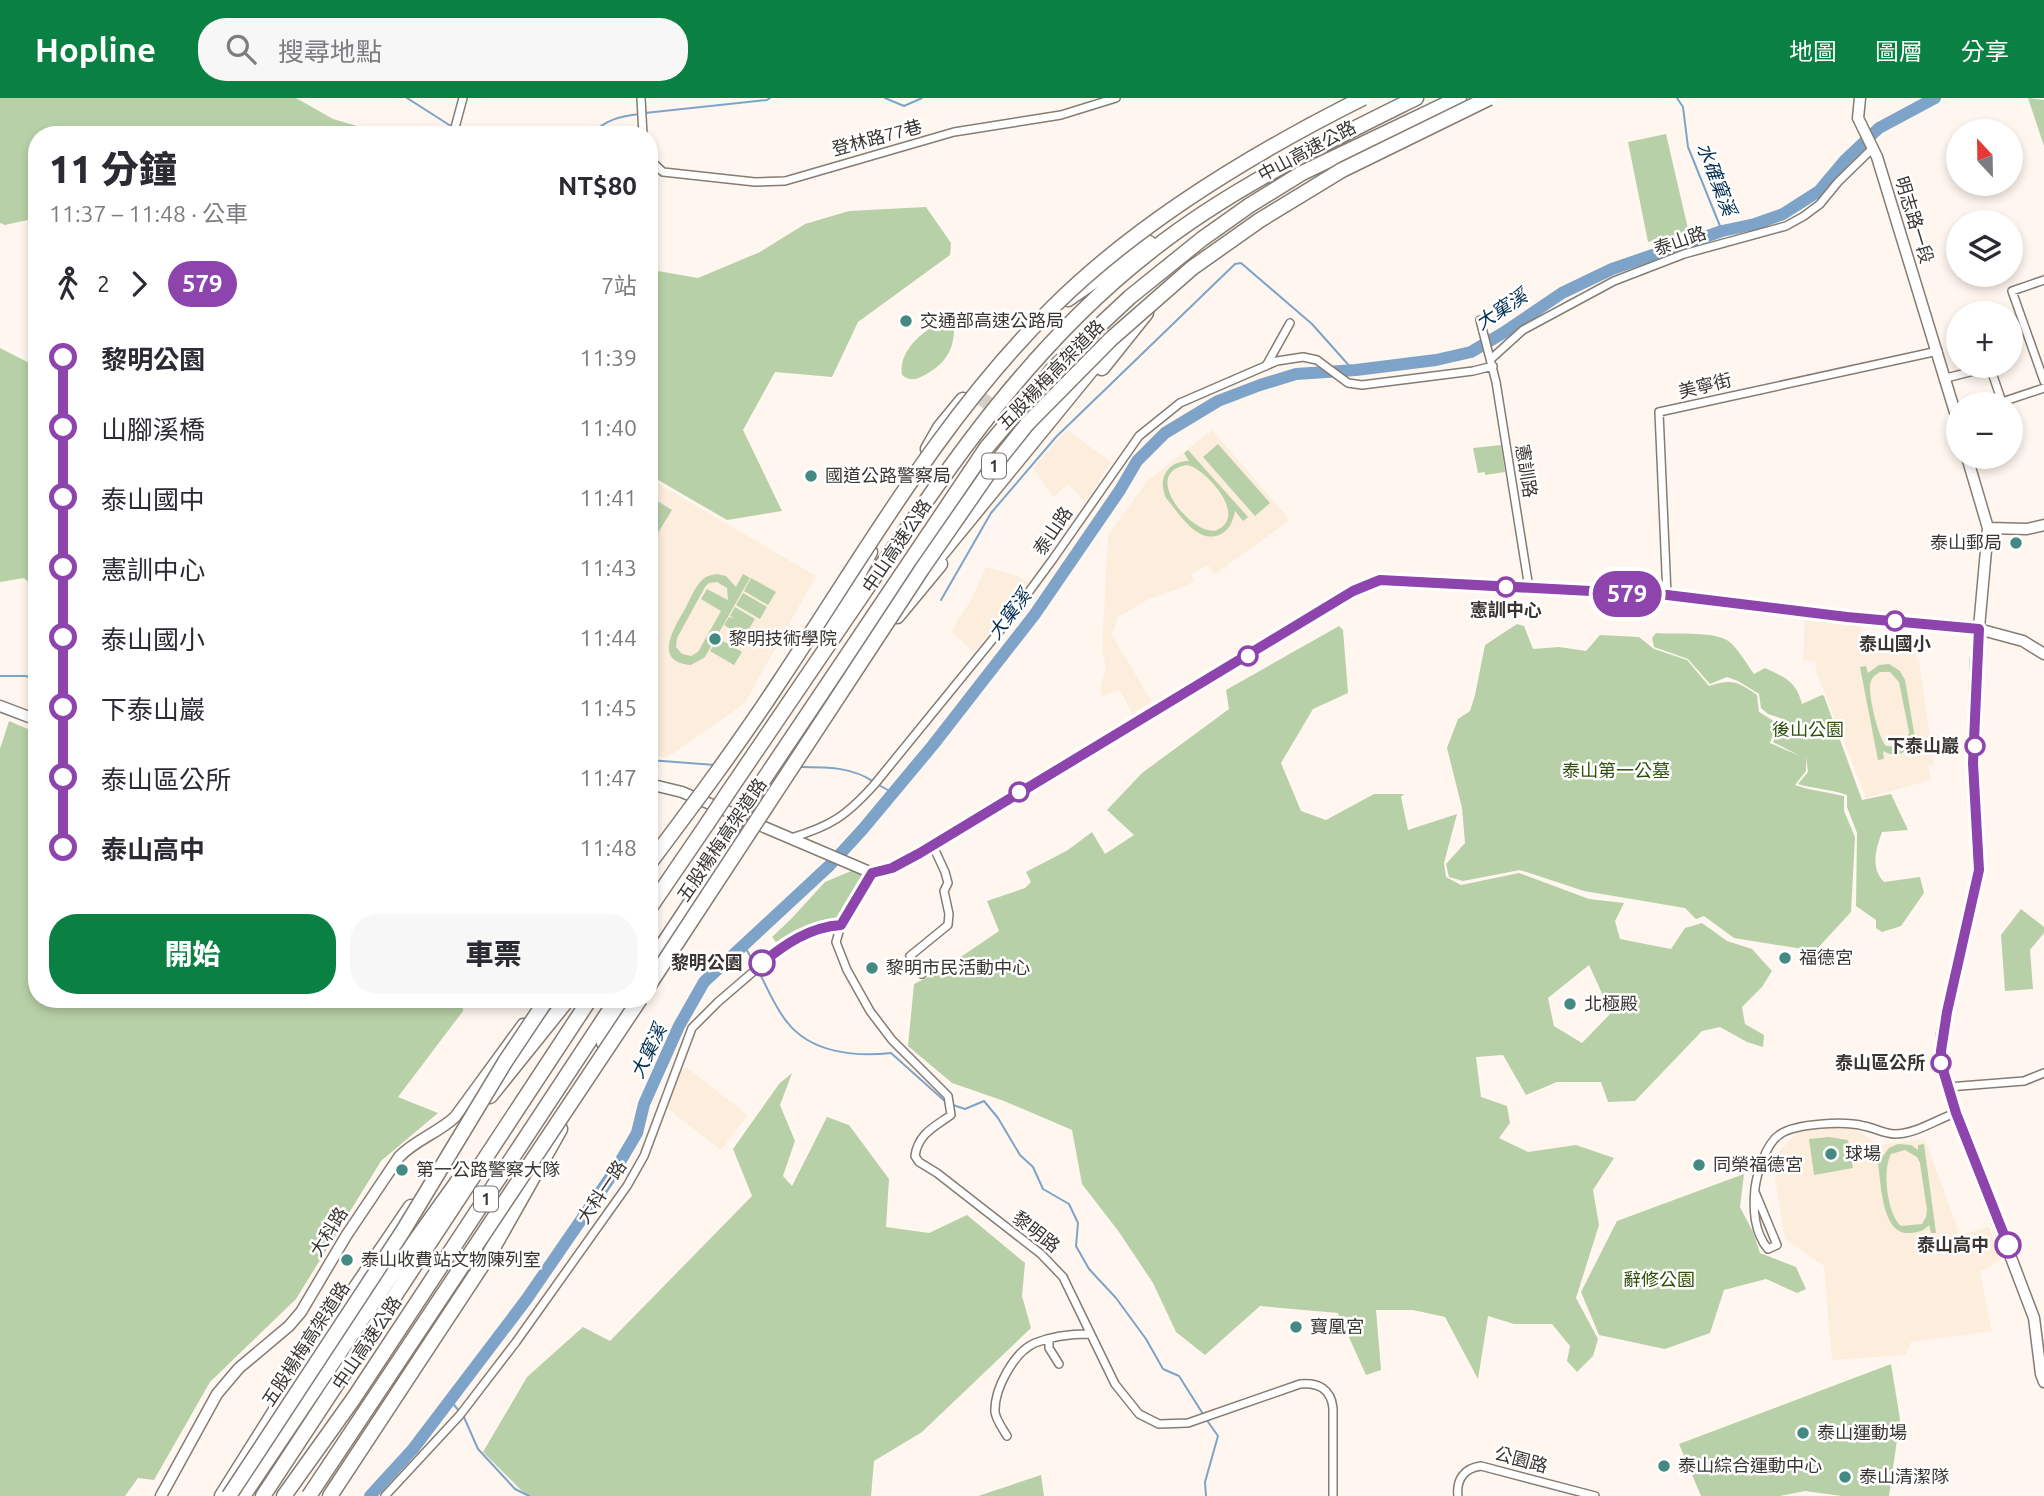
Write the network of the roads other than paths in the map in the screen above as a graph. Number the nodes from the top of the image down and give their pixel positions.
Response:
1 (463, 98) edge
2 (642, 98) edge
3 (1115, 98) edge
4 (1363, 98) edge
5 (1416, 98) edge
6 (1459, 98) edge
7 (1474, 98) edge
8 (1489, 98) edge
9 (1860, 98) edge
10 (455, 126) edge
11 (643, 126) edge
12 (1873, 148) junction
13 (658, 167) edge
14 (1302, 173) junction
15 (1235, 193) junction
16 (1244, 215) junction
17 (1179, 272) junction
18 (2044, 280) edge
19 (1480, 320) dead end
20 (1290, 323) dead end
21 (1938, 351) junction
22 (1492, 363) junction
23 (1265, 366) junction
24 (1946, 378) joint
25 (1993, 378) edge
26 (2044, 381) edge
27 (2044, 388) edge
28 (1950, 392) edge
29 (1020, 428) tunnel mouth
30 (1035, 439) junction
31 (1971, 469) edge
32 (2044, 525) edge
33 (1988, 528) junction
34 (1529, 588) junction
35 (1667, 595) junction
36 (1979, 629) junction
37 (2044, 654) edge
38 (797, 691) junction
39 (0, 706) edge
40 (28, 717) edge
41 (795, 747) junction
42 (658, 786) edge
43 (696, 798) junction
44 (755, 799) junction
45 (734, 831) junction
46 (791, 838) junction
47 (933, 846) junction
48 (658, 850) edge
49 (658, 850) edge
50 (684, 856) junction
51 (872, 873) junction
52 (658, 888) edge
53 (658, 895) edge
54 (841, 925) junction
55 (658, 938) edge
56 (658, 952) edge
57 (658, 971) edge
58 (922, 974) dead end
59 (537, 1008) edge
60 (538, 1008) edge
61 (561, 1008) edge
62 (584, 1008) edge
63 (611, 1008) edge
64 (622, 1008) edge
65 (623, 1008) edge
66 (634, 1008) edge
67 (2044, 1073) edge
68 (1948, 1087) junction
69 (523, 1101) junction
70 (1956, 1113) junction
71 (1755, 1192) junction
72 (1089, 1334) junction
73 (1049, 1341) junction
74 (1059, 1364) dead end
75 (2044, 1382) edge
76 (354, 1398) junction
77 (1007, 1436) dead end
78 (306, 1478) junction
79 (1332, 1495) edge
80 (161, 1496) edge
81 (222, 1496) edge
82 (229, 1496) edge
83 (243, 1496) edge
84 (262, 1496) edge
85 (284, 1496) edge
86 (294, 1496) edge
87 (309, 1496) edge
88 (330, 1496) edge
89 (386, 1496) edge
90 (1458, 1496) edge
91 (1595, 1496) edge

1 - 10 street
2 - 11 street
3 - 13 street, 登林路77巷
4 - 48 highway, bridge
5 - 15 highway, 中山高速公路 / 1
6 - 14 highway, 中山高速公路 / 1
7 - 16 highway
8 - 57 highway, 五股楊梅高架道路 / 1, bridge
9 - 12 main road, 明志路一段
12 - 21 main road, 明志路一段
12 - 22 street, 泰山路
14 - 16 highway
14 - 44 highway, 中山高速公路 / 1
15 - 38 highway, 中山高速公路 / 1
15 - 38 highway
16 - 17 highway
17 - 30 highway
17 - 41 highway
18 - 26 street
19 - 22 street, 憲訓路
20 - 23 street
21 - 24 main road, 明志路一段
21 - 35 street, 美寧街
22 - 23 street, 泰山路
22 - 34 street, 憲訓路
23 - 46 street, 泰山路
24 - 28 main road, 明志路一段
25 - 27 street
29 - 30 highway
30 - 41 highway
31 - 33 main road
32 - 33 main road
33 - 36 main road
34 - 35 main road
34 - 47 main road
35 - 36 main road
36 - 37 main road
36 - 68 main road
38 - 50 highway, 中山高速公路 / 1, bridge
39 - 40 main road
41 - 44 highway
42 - 43 main road
43 - 46 main road
43 - 49 main road
44 - 45 highway, 中山高速公路 / 1, bridge
45 - 55 highway, 中山高速公路 / 1
45 - 56 highway
46 - 51 main road
47 - 51 main road
47 - 58 street
50 - 52 highway
50 - 53 highway, 中山高速公路 / 1
51 - 54 street
54 - 72 street, 黎明路
54 - 89 street, 大科一路
59 - 80 main road, 大科路
60 - 82 highway, 五股楊梅高架道路, bridge
61 - 81 highway
62 - 69 highway, 中山高速公路 / 1
63 - 76 highway, 中山高速公路 / 1
64 - 78 highway
65 - 88 highway
66 - 87 highway, 1, bridge
67 - 68 street
68 - 70 main road
69 - 83 highway
69 - 84 highway, 中山高速公路 / 1
70 - 71 street
70 - 75 main road
71 - 71 street
72 - 73 street
72 - 79 street, 黎明路
73 - 74 street
73 - 77 street
76 - 78 highway
76 - 85 highway, 中山高速公路 / 1
78 - 86 highway
90 - 91 street, 公園路

